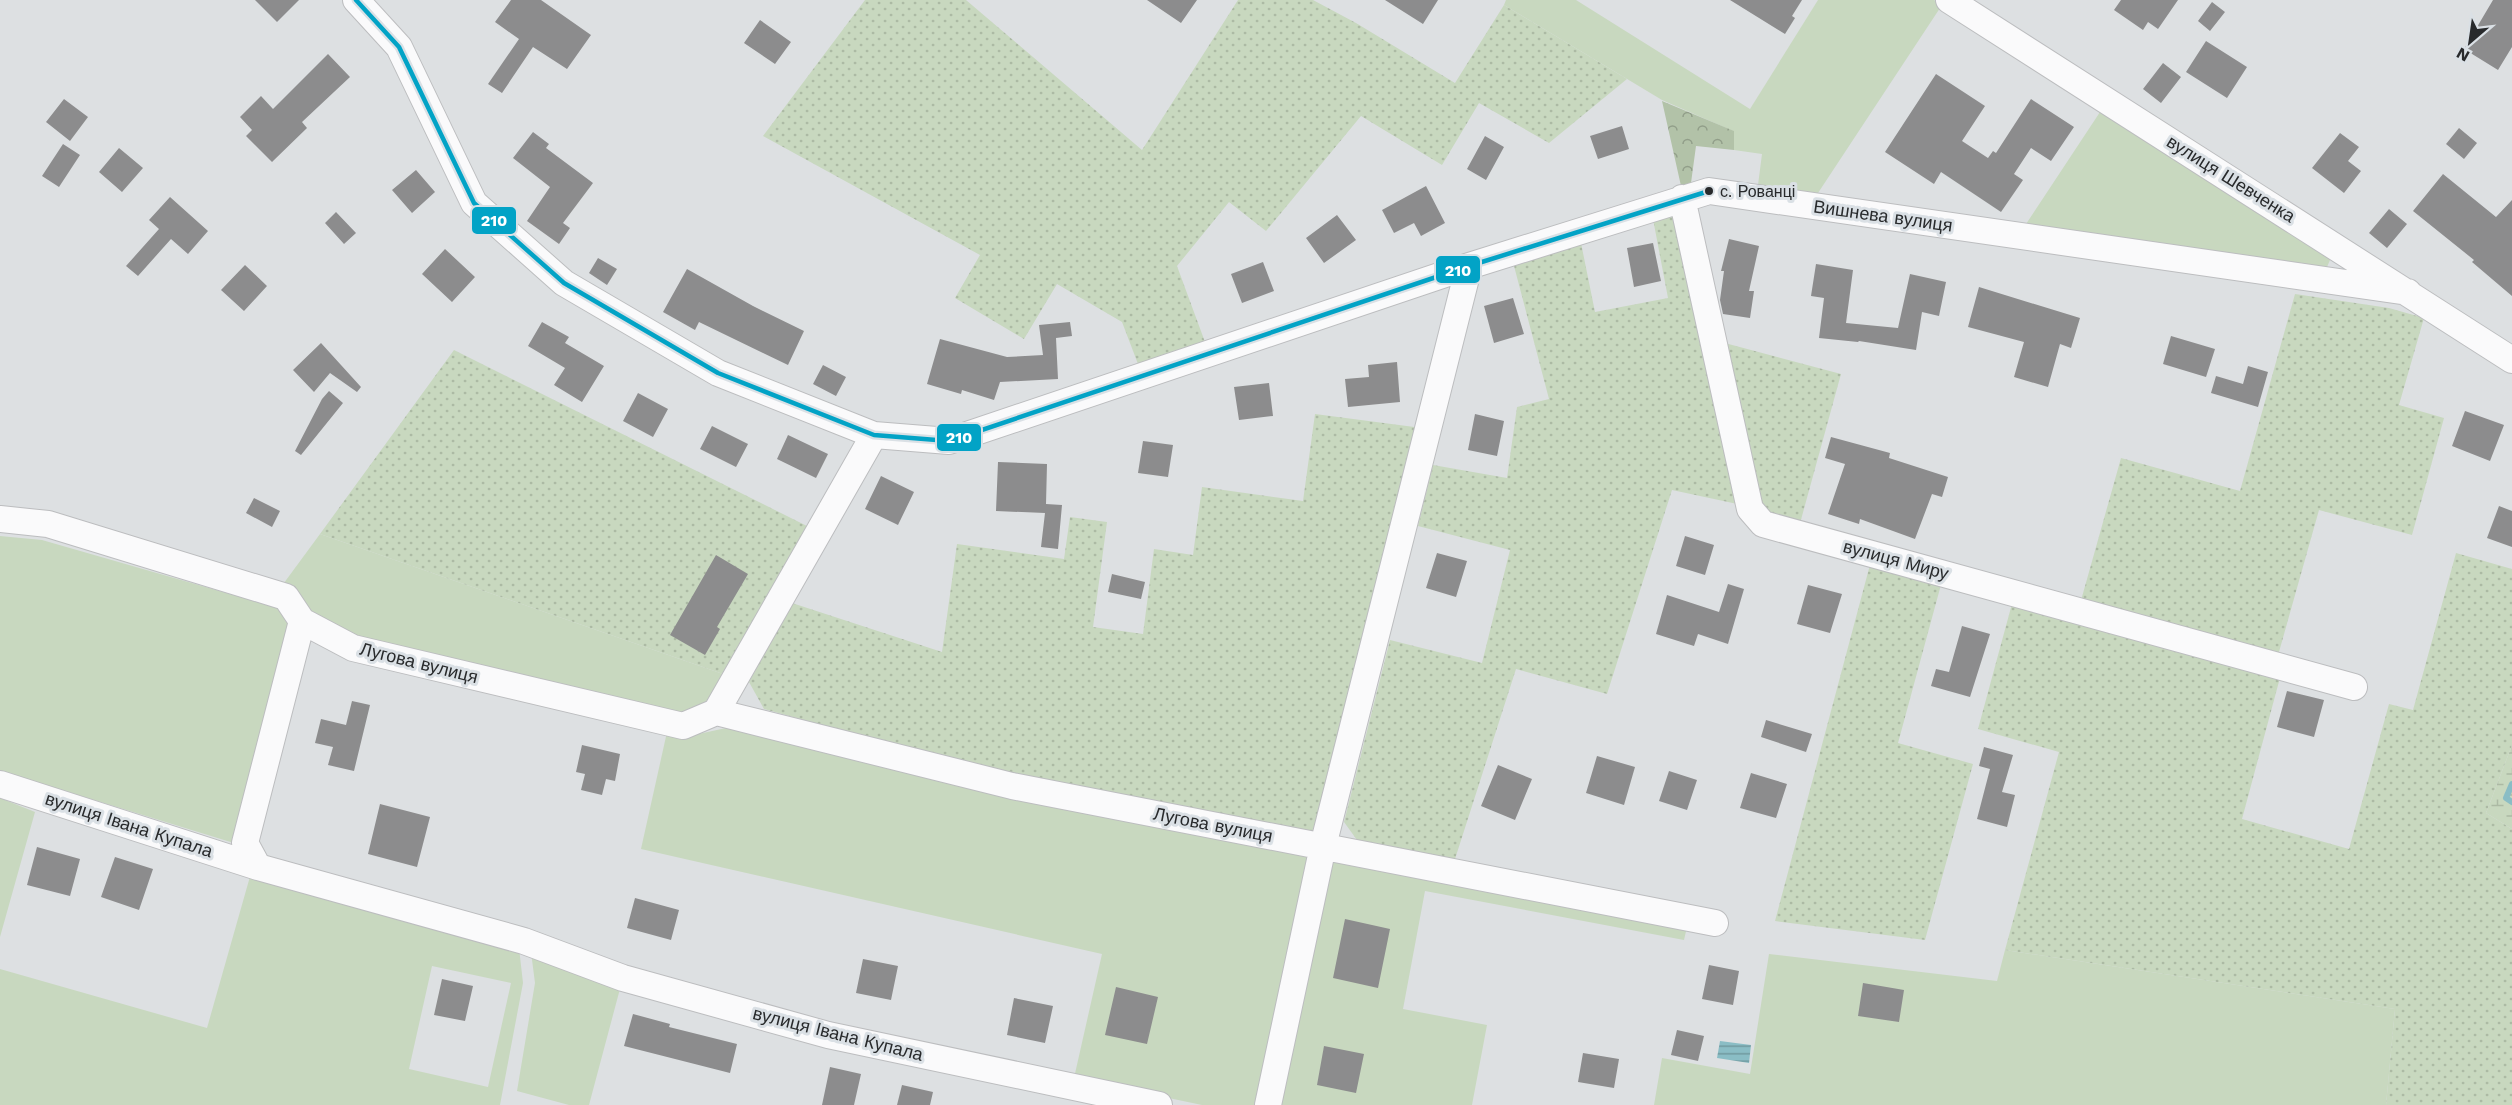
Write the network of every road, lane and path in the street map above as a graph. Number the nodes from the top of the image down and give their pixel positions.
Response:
1 (356, 0) edge
2 (1949, 0) edge
3 (1683, 198) junction
4 (1469, 266) junction
5 (2408, 292) junction
6 (2512, 360) edge
7 (874, 435) junction
8 (0, 519) edge
9 (302, 621) junction
10 (2354, 687) dead end
11 (716, 712) junction
12 (0, 784) edge
13 (1323, 846) junction
14 (258, 867) junction
15 (1715, 923) dead end
16 (1159, 1105) edge
17 (1269, 1105) edge

1 - 7 street, Вишнева вулиця
2 - 5 street, вулиця Шевченка
3 - 4 street, Вишнева вулиця
3 - 5 street, Вишнева вулиця
3 - 10 street, вулиця Миру
4 - 7 street, Вишнева вулиця
4 - 13 street
5 - 6 street, вулиця Шевченка
7 - 11 street
8 - 9 street, Лугова вулиця
9 - 11 street, Лугова вулиця
9 - 14 street
11 - 13 street, Лугова вулиця
12 - 14 street, вулиця Івана Купала
13 - 15 street, Лугова вулиця
13 - 17 street
14 - 16 street, вулиця Івана Купала

